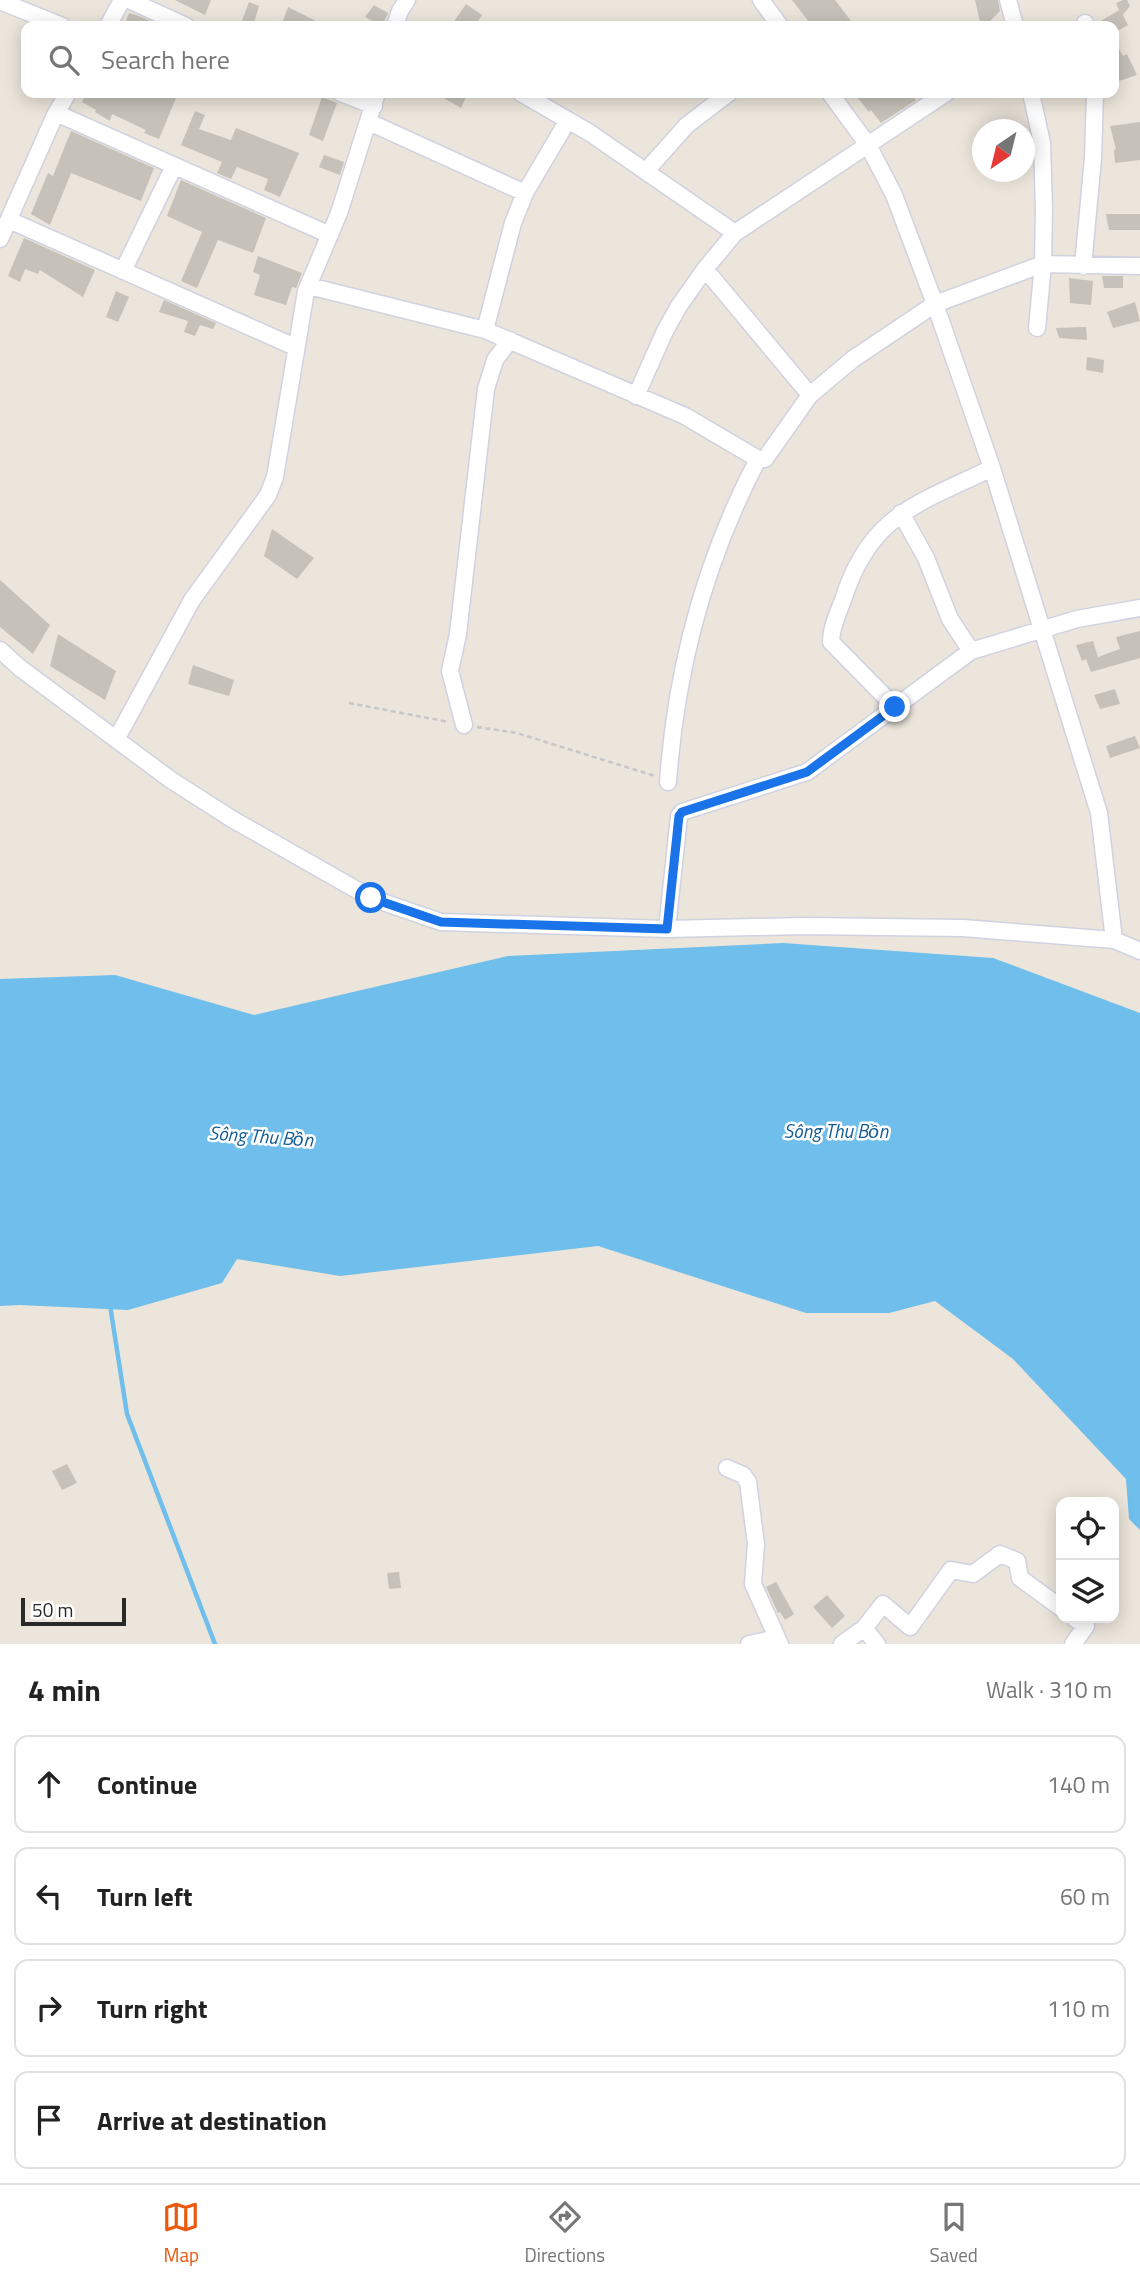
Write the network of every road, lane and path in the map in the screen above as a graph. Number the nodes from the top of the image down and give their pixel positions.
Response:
1 (122, 0) edge
2 (129, 0) edge
3 (405, 0) edge
4 (761, 0) edge
5 (1008, 0) edge
6 (0, 1) edge
7 (50, 21) edge
8 (111, 21) edge
9 (175, 21) edge
10 (401, 21) edge
11 (776, 21) edge
12 (1014, 21) edge
13 (65, 98) edge
14 (530, 98) edge
15 (722, 98) edge
16 (834, 98) edge
17 (938, 98) edge
18 (1032, 98) edge
19 (1095, 98) edge
20 (376, 99) edge
21 (56, 113) junction
22 (568, 120) junction
23 (369, 122) junction
24 (868, 145) junction
25 (174, 166) junction
26 (646, 171) junction
27 (525, 193) junction
28 (9, 220) junction
29 (735, 233) junction
30 (330, 235) junction
31 (0, 239) edge
32 (1043, 264) junction
33 (1083, 266) junction
34 (1140, 266) edge
35 (705, 269) junction
36 (123, 271) junction
37 (309, 286) junction
38 (935, 304) junction
39 (1037, 328) dead end
40 (485, 330) junction
41 (510, 340) junction
42 (295, 347) junction
43 (636, 396) junction
44 (810, 396) junction
45 (758, 459) junction
46 (992, 468) junction
47 (901, 513) junction
48 (1140, 608) edge
49 (1043, 631) junction
50 (0, 650) edge
51 (971, 651) junction
52 (349, 703) dead end
53 (895, 707) junction
54 (464, 725) junction
55 (117, 738) junction
56 (668, 782) joint
57 (667, 929) junction
58 (1114, 940) junction
59 (1140, 951) edge
60 (727, 1468) dead end
61 (1056, 1604) edge
62 (1082, 1623) edge
63 (862, 1631) junction
64 (779, 1643) edge
65 (749, 1644) edge
66 (842, 1644) edge
67 (877, 1644) edge
68 (1073, 1644) edge

1 - 8 street
2 - 9 street
3 - 10 street
4 - 11 street
5 - 12 street
6 - 7 street
13 - 21 street
14 - 22 street
15 - 26 street
16 - 24 street
17 - 24 street
18 - 32 street
19 - 33 street
20 - 23 street
21 - 25 street
21 - 28 street
22 - 26 street
22 - 27 street
23 - 27 street
23 - 30 street
24 - 29 street
24 - 38 street
25 - 30 street
25 - 36 street
26 - 29 street
27 - 40 street
28 - 31 street
28 - 36 street
29 - 35 street
30 - 37 street
32 - 33 street
32 - 38 street
32 - 39 street
33 - 34 street
35 - 43 street
35 - 44 street
36 - 42 street
37 - 40 street
37 - 42 street
38 - 44 street
38 - 46 street
40 - 41 street
41 - 43 street
41 - 54 street
42 - 55 street
43 - 45 street
44 - 45 street
45 - 56 street
46 - 47 street
46 - 49 street
47 - 51 street
47 - 53 street
48 - 49 street
49 - 51 street
49 - 58 street
50 - 55 street
51 - 53 street
52 - 54 path
53 - 57 street
54 - 56 path
55 - 57 street
57 - 58 street
58 - 59 street
60 - 64 street
61 - 63 street
62 - 68 street
63 - 66 street
63 - 67 street
64 - 65 street

